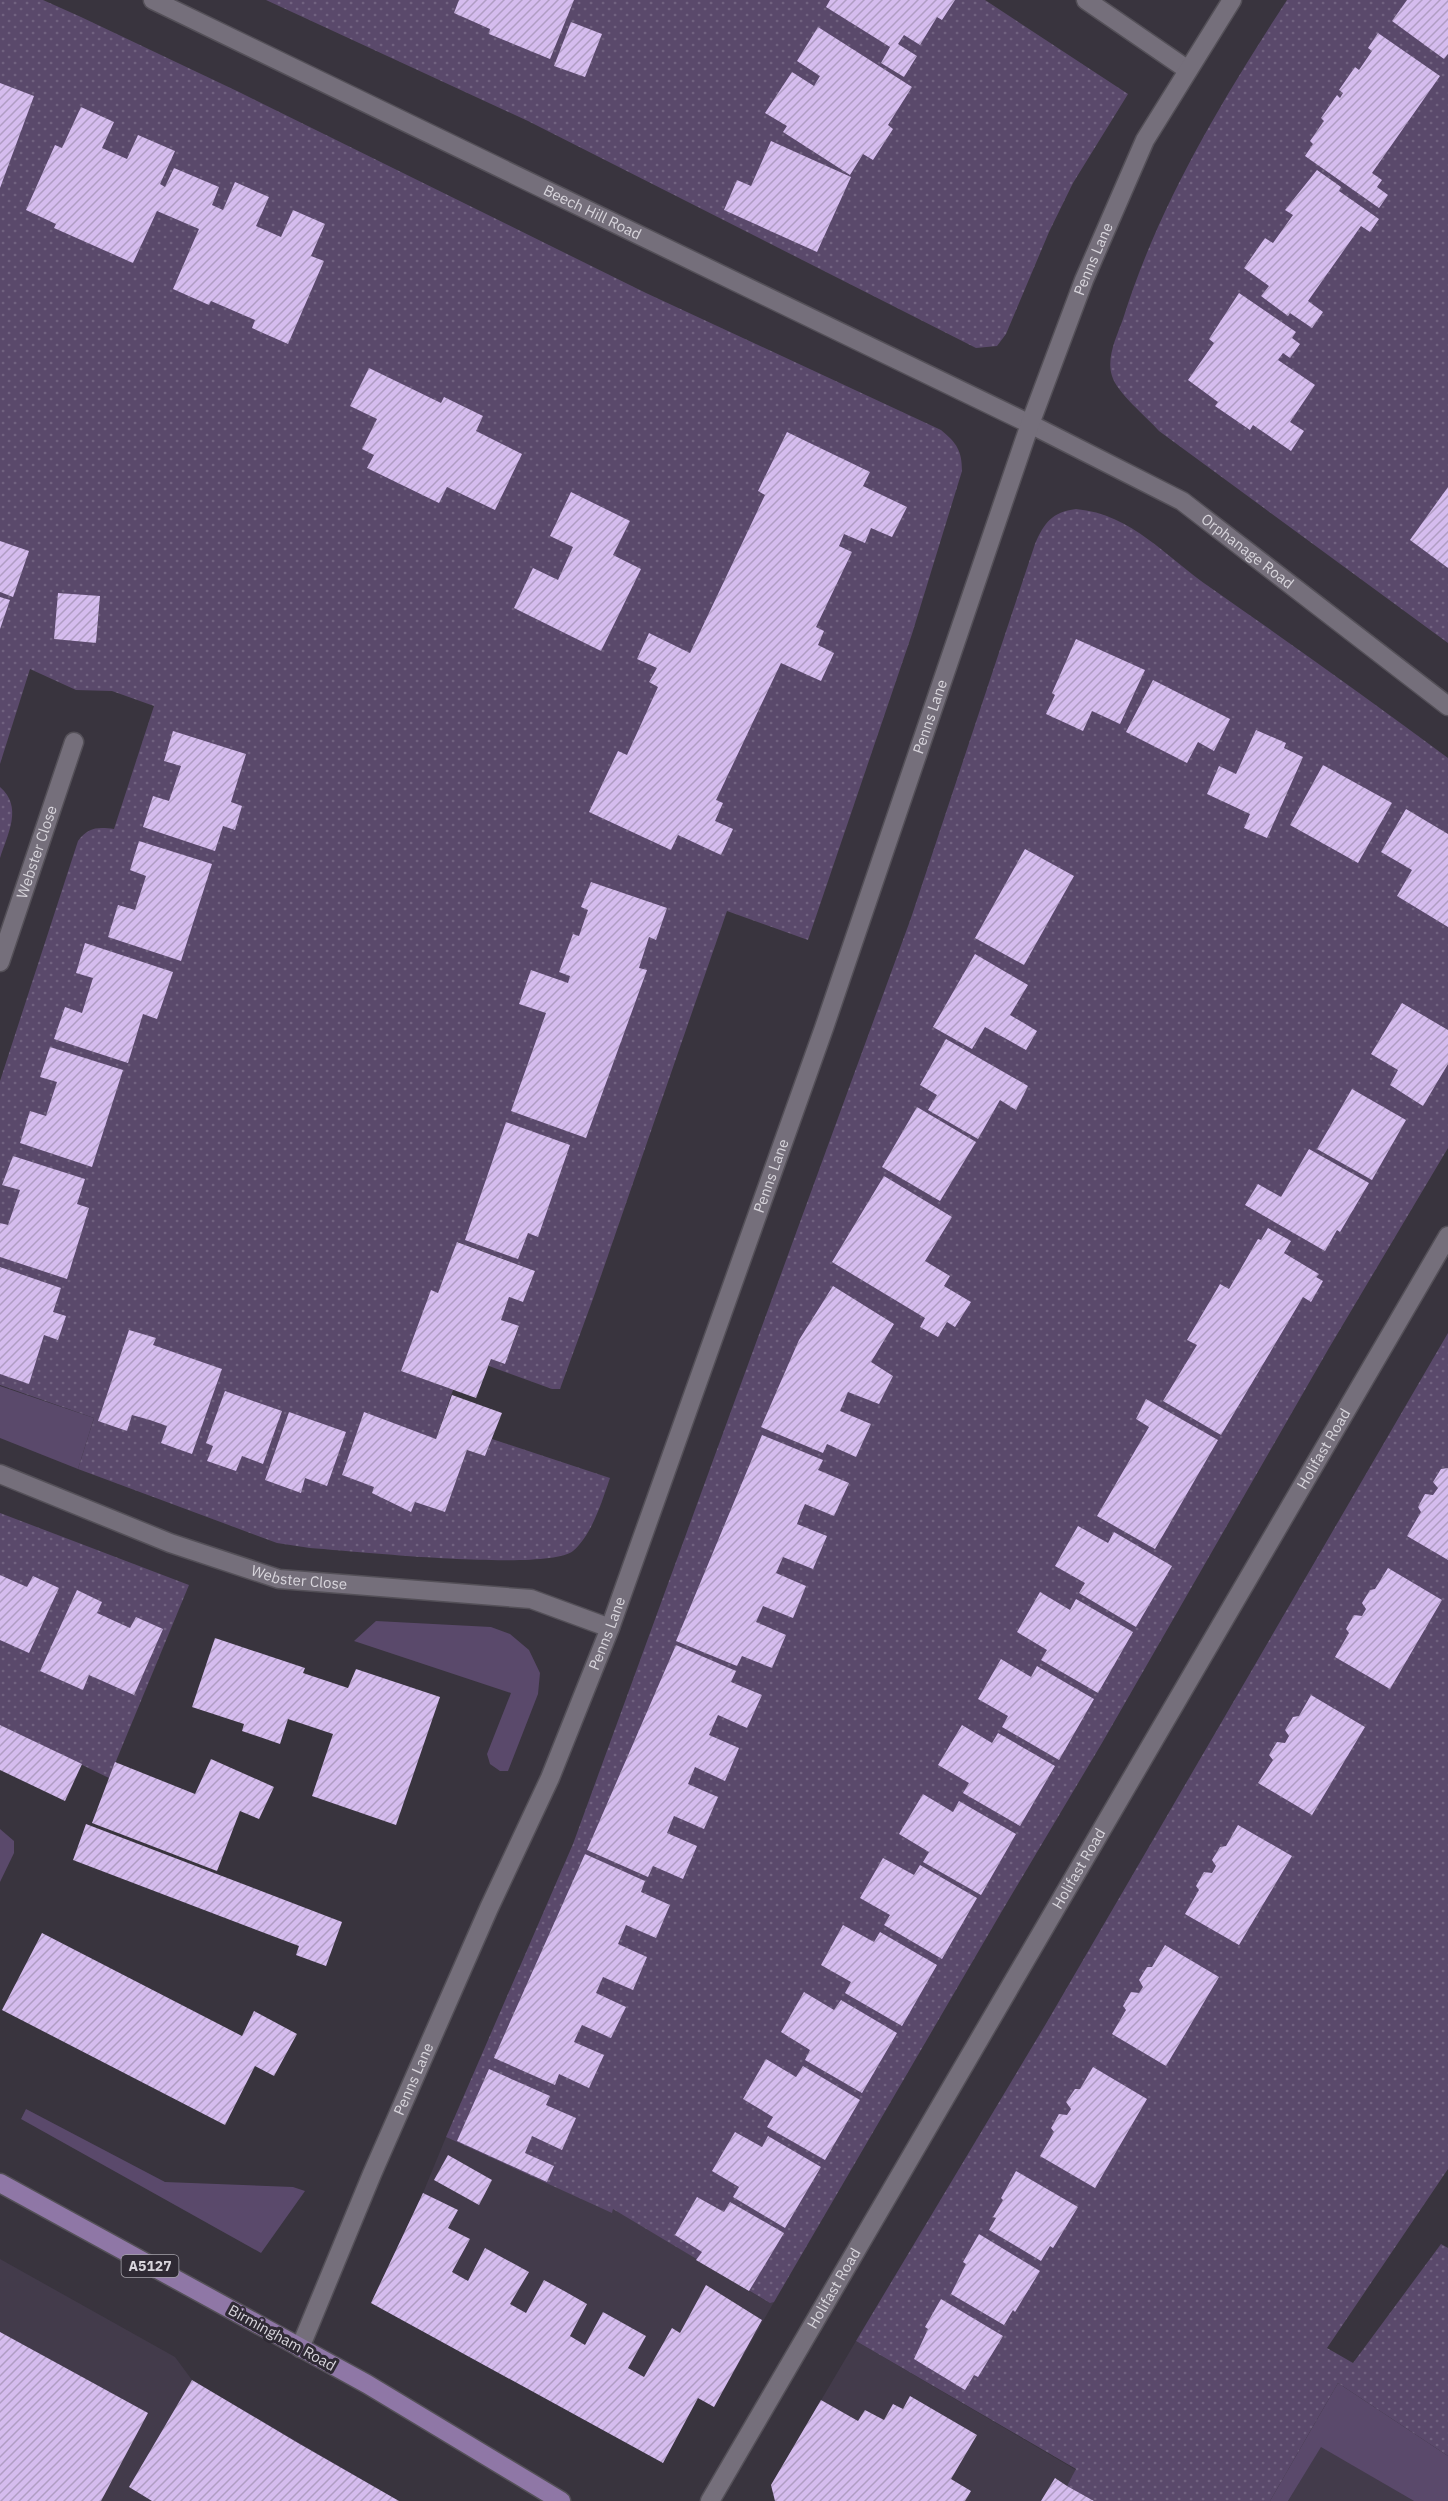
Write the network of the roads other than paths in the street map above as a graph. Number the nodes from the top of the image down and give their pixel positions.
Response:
1 (1086, 0) edge
2 (1232, 0) edge
3 (156, 1) edge
4 (1188, 70) junction
5 (1030, 424) junction
6 (1448, 706) edge
7 (74, 742) dead end
8 (0, 962) edge
9 (1448, 1236) edge
10 (0, 1474) edge
11 (610, 1628) junction
12 (0, 2183) edge
13 (300, 2348) junction
14 (561, 2501) edge
15 (710, 2501) edge

1 - 4 street
2 - 4 street, Penns Lane
3 - 5 street, Beech Hill Road
4 - 5 street, Penns Lane
5 - 6 street, Orphanage Road
5 - 11 street, Penns Lane
7 - 8 street, Webster Close
9 - 15 street, Holifast Road
10 - 11 street, Webster Close
11 - 13 street, Penns Lane
12 - 13 main road, Birmingham Road / A5127
13 - 14 main road, Birmingham Road / A5127

